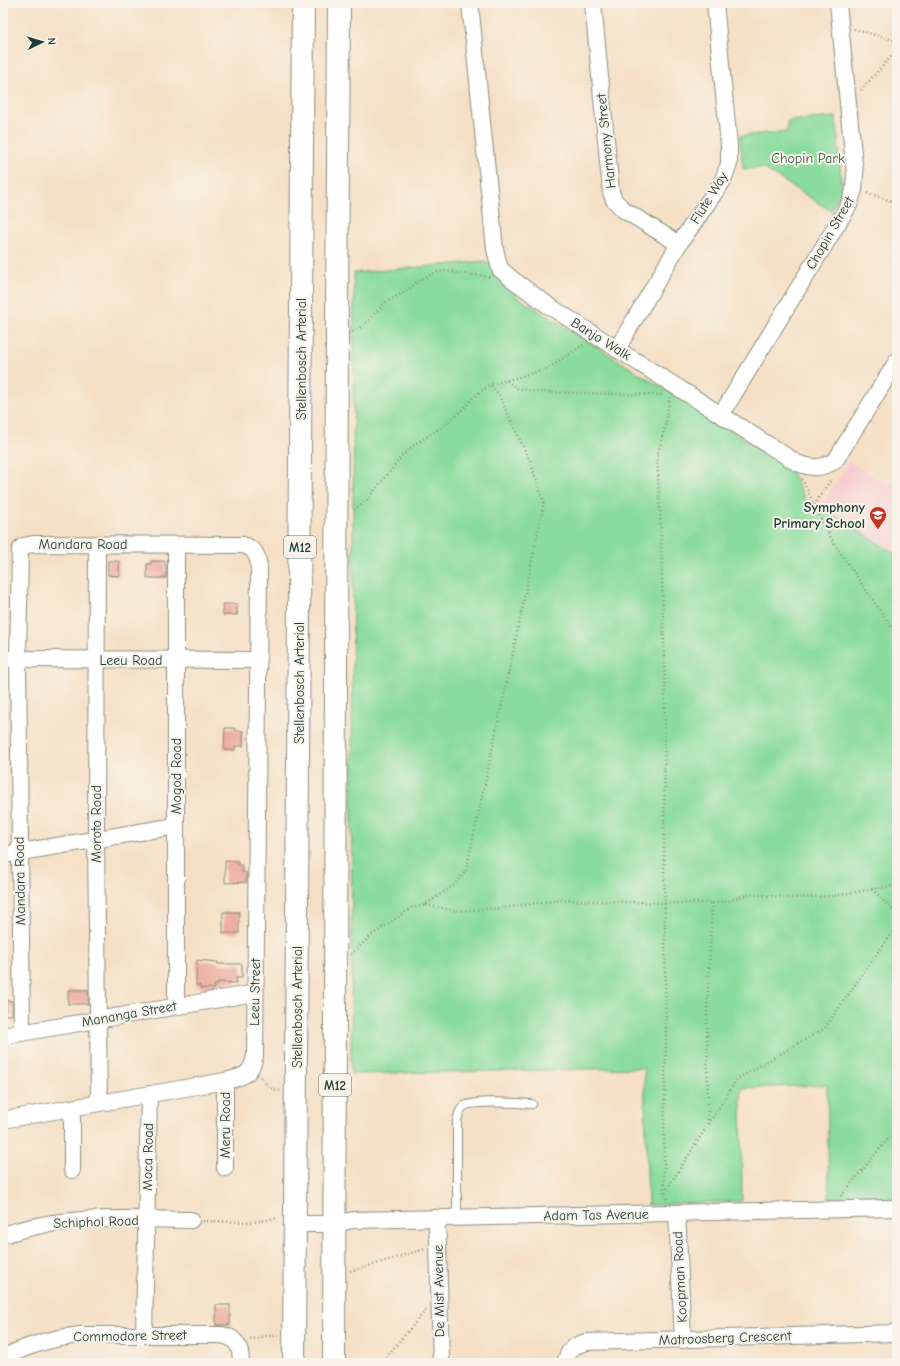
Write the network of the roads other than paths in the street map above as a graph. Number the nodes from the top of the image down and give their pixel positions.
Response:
1 (303, 3) edge
2 (339, 3) edge
3 (470, 3) edge
4 (592, 3) edge
5 (715, 3) edge
6 (838, 3) edge
7 (679, 244) junction
8 (616, 349) junction
9 (897, 361) edge
10 (721, 415) junction
11 (97, 545) junction
12 (176, 545) junction
13 (10, 659) edge
14 (96, 660) junction
15 (176, 660) junction
16 (258, 660) junction
17 (176, 826) junction
18 (96, 839) junction
19 (20, 852) junction
20 (3, 855) edge
21 (255, 993) junction
22 (176, 1006) junction
23 (98, 1020) junction
24 (22, 1032) junction
25 (3, 1036) edge
26 (225, 1081) junction
27 (149, 1094) junction
28 (99, 1103) junction
29 (532, 1104) dead end
30 (72, 1108) junction
31 (3, 1120) edge
32 (225, 1168) dead end
33 (72, 1170) dead end
34 (897, 1208) edge
35 (677, 1213) junction
36 (436, 1218) junction
37 (457, 1218) junction
38 (146, 1220) junction
39 (191, 1220) road end
40 (288, 1221) junction
41 (335, 1224) junction
42 (3, 1235) edge
43 (897, 1333) edge
44 (144, 1335) junction
45 (683, 1340) junction
46 (240, 1355) edge
47 (3, 1358) edge
48 (294, 1363) edge
49 (334, 1363) edge
50 (441, 1363) edge
51 (565, 1363) edge

1 - 40 main road, Stellenbosch Arterial / M12
2 - 41 main road, M12
3 - 8 street, Banjo Walk
4 - 7 street, Harmony Street
5 - 7 street, Flute Way
6 - 10 street, Chopin Street
7 - 8 street, Flute Way
8 - 10 street, Banjo Walk
9 - 10 street, Banjo Walk
11 - 12 street, Mandara Road
11 - 13 street, Mandara Road
11 - 14 street, Moroto Road
12 - 15 street, Mogod Road
12 - 16 street, Mandara Road
13 - 14 street, Leeu Road
13 - 19 street, Mandara Road
14 - 15 street, Leeu Road
14 - 18 street, Moroto Road
15 - 16 street, Leeu Road
15 - 17 street, Mogod Road
16 - 21 street, Leeu Street
17 - 18 street
17 - 22 street, Mogod Road
18 - 19 street
18 - 23 street, Moroto Road
19 - 20 street
19 - 24 street, Mandara Road
21 - 22 street, Mananga Street
21 - 26 street, Leeu Street
22 - 23 street, Mananga Street
23 - 24 street, Mananga Street
23 - 28 street, Moroto Road
24 - 25 street, Mananga Street
26 - 27 street
26 - 32 street, Meru Road
27 - 28 street
27 - 38 street, Moca Road
28 - 30 street
29 - 37 lane
30 - 31 street
30 - 33 street
34 - 35 street, Adam Tas Avenue
35 - 37 street, Adam Tas Avenue
35 - 45 street, Koopman Road
36 - 37 street, Adam Tas Avenue
36 - 41 street, Adam Tas Avenue
36 - 50 street, De Mist Avenue
38 - 39 street, Schiphol Road
38 - 42 street, Schiphol Road
38 - 44 street, Moca Road
40 - 41 street, Adam Tas Avenue
40 - 48 main road, Stellenbosch Arterial / M12
41 - 49 main road, M12
43 - 45 street, Matroosberg Crescent
44 - 46 street, Commodore Street
44 - 47 street, Commodore Street
45 - 51 street, Matroosberg Crescent

